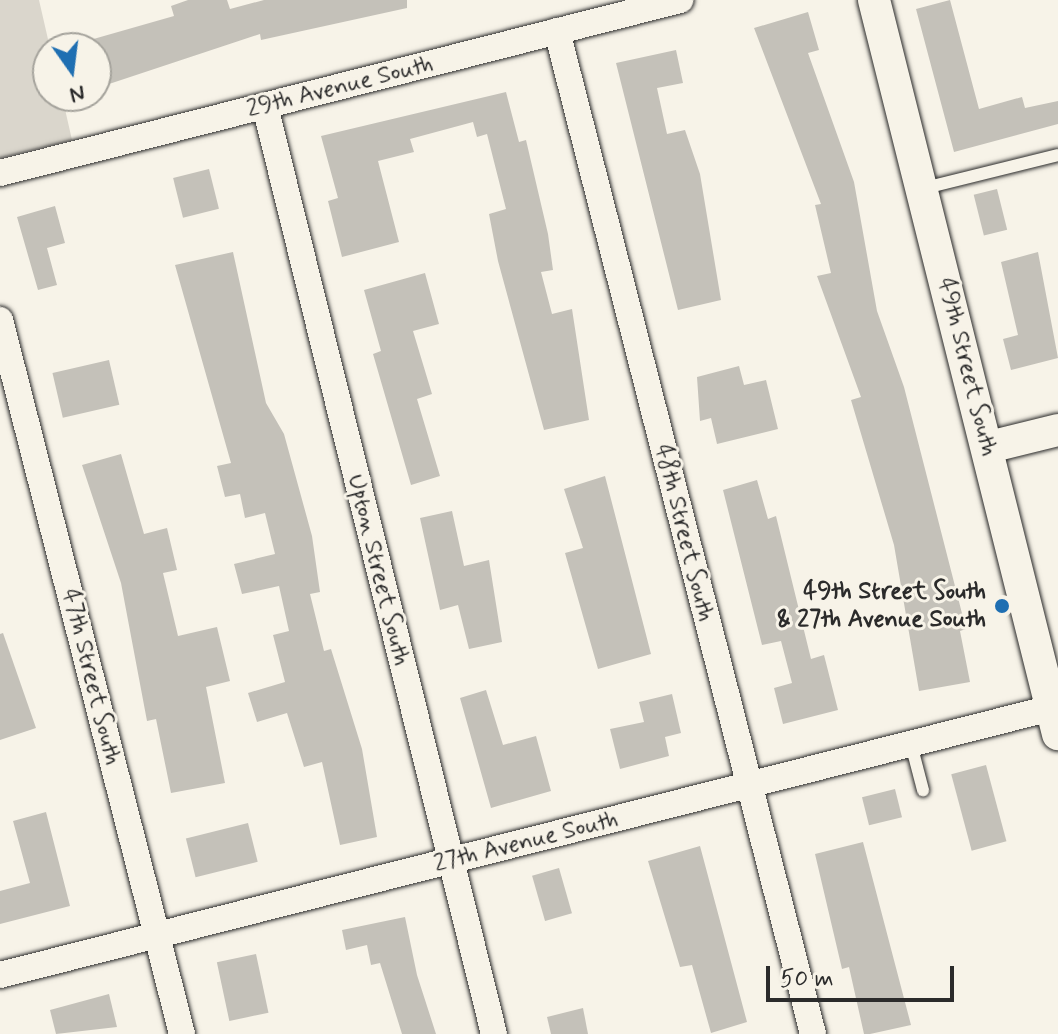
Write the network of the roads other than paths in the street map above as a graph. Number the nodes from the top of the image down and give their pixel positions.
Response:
1 (680, 0) edge
2 (874, 0) edge
3 (557, 31) junction
4 (265, 106) junction
5 (1058, 155) edge
6 (0, 173) edge
7 (921, 189) junction
8 (0, 320) edge
9 (1058, 430) edge
10 (989, 447) junction
11 (1054, 705) edge
12 (911, 744) junction
13 (747, 786) junction
14 (923, 790) dead end
15 (450, 861) junction
16 (157, 935) junction
17 (0, 975) edge
18 (182, 1034) edge
19 (494, 1034) edge
20 (813, 1034) edge

1 - 3 street, 29th Avenue South
2 - 7 street, 49th Street South
3 - 4 street, 29th Avenue South
3 - 13 street, 48th Street South
4 - 6 street, 29th Avenue South
4 - 15 street, Upton Street South
5 - 7 lane
7 - 10 street, 49th Street South
8 - 16 street, 47th Street South
9 - 10 street
10 - 11 street, 49th Street South
11 - 12 street, 27th Avenue South
12 - 13 street, 27th Avenue South
12 - 14 lane
13 - 15 street, 27th Avenue South
13 - 20 street, 48th Street South
15 - 16 street, 27th Avenue South
15 - 19 street, Upton Street South
16 - 17 street, 27th Avenue South
16 - 18 street, 47th Street South

